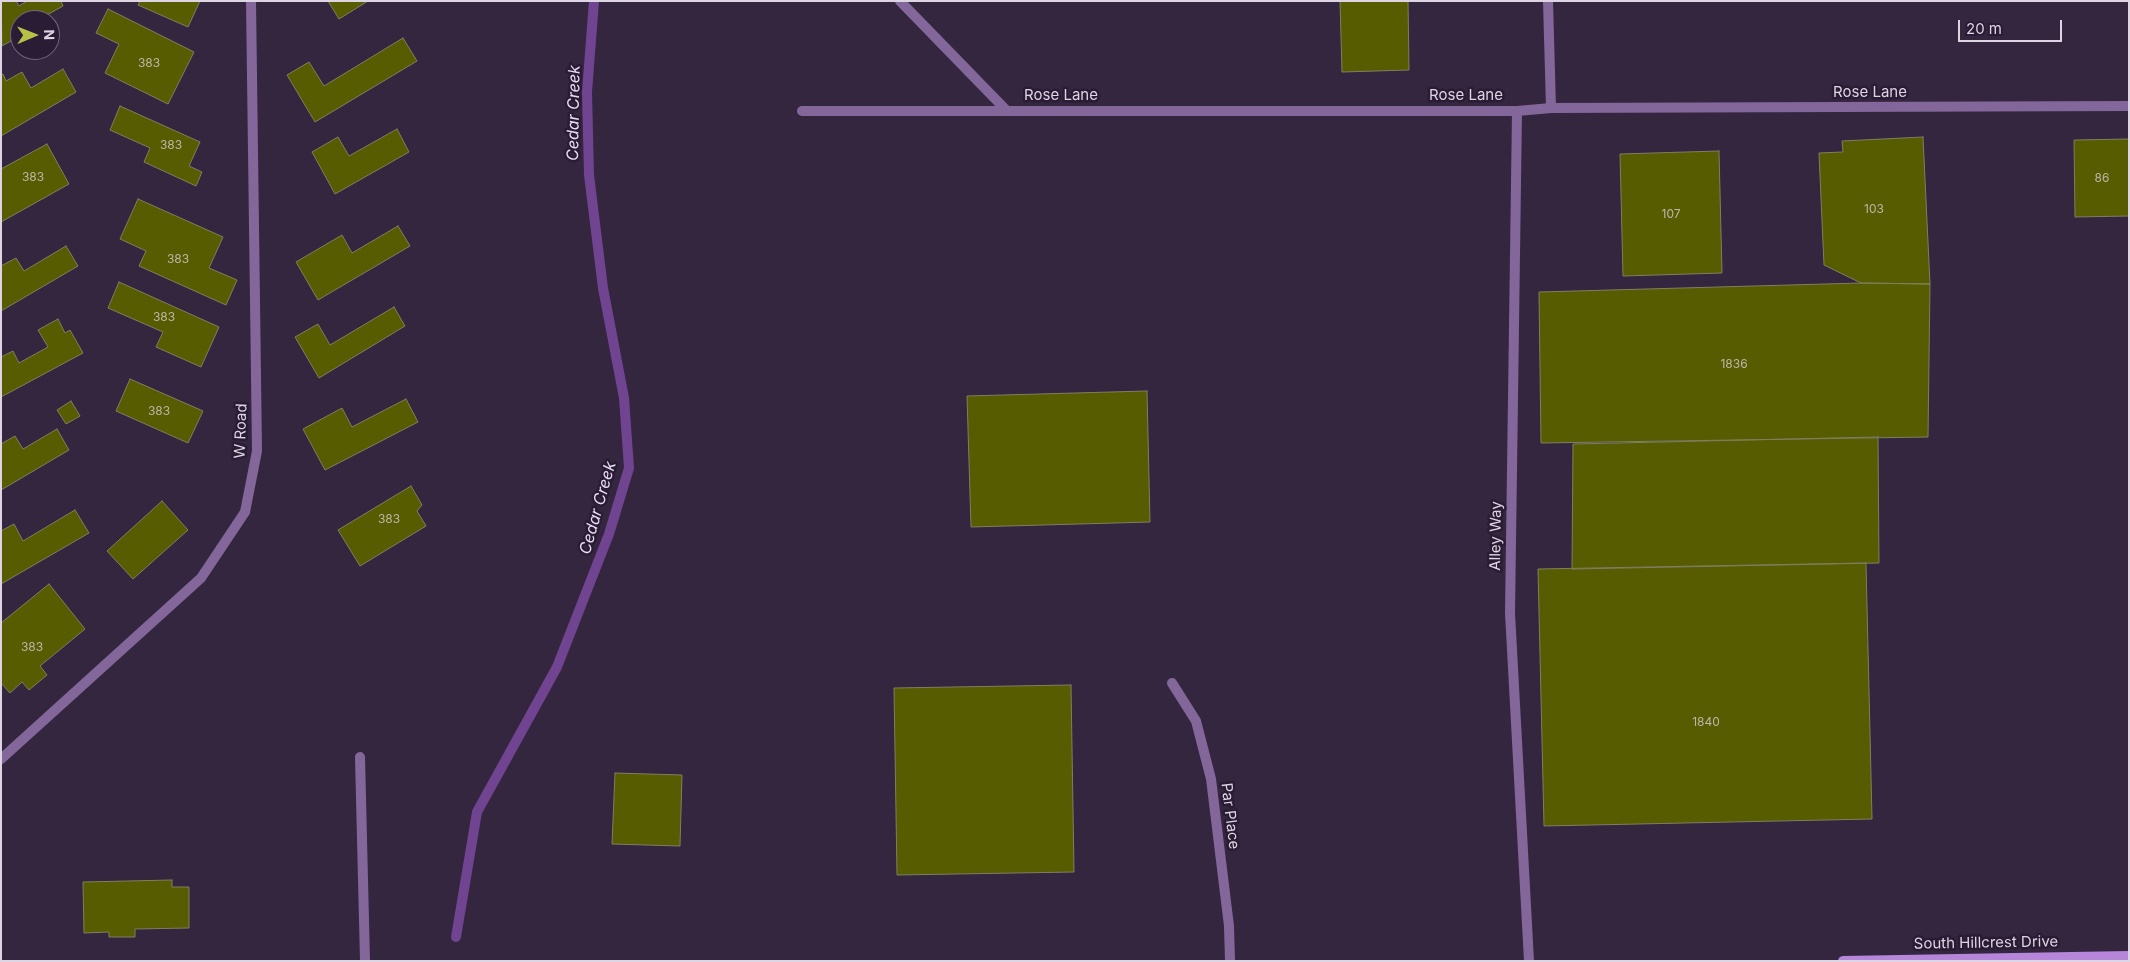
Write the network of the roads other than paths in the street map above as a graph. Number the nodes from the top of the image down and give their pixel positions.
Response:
1 (251, 1) edge
2 (900, 1) edge
3 (1548, 1) edge
4 (2129, 106) edge
5 (1551, 108) junction
6 (1006, 110) junction
7 (1517, 110) junction
8 (802, 111) dead end
9 (1172, 683) dead end
10 (360, 757) dead end
11 (1, 759) edge
12 (2129, 956) edge
13 (2070, 959) edge
14 (365, 961) edge
15 (1230, 961) edge
16 (1530, 961) edge
17 (1843, 961) edge

1 - 11 street, W Road
2 - 6 street
3 - 5 street
4 - 5 street, Rose Lane
5 - 7 street, Rose Lane
6 - 7 street, Rose Lane
6 - 8 street, Rose Lane
7 - 16 street, Alley Way
9 - 15 street, Par Place
10 - 14 street
12 - 13 street, South Hillcrest Drive
13 - 17 street, South Hillcrest Drive

